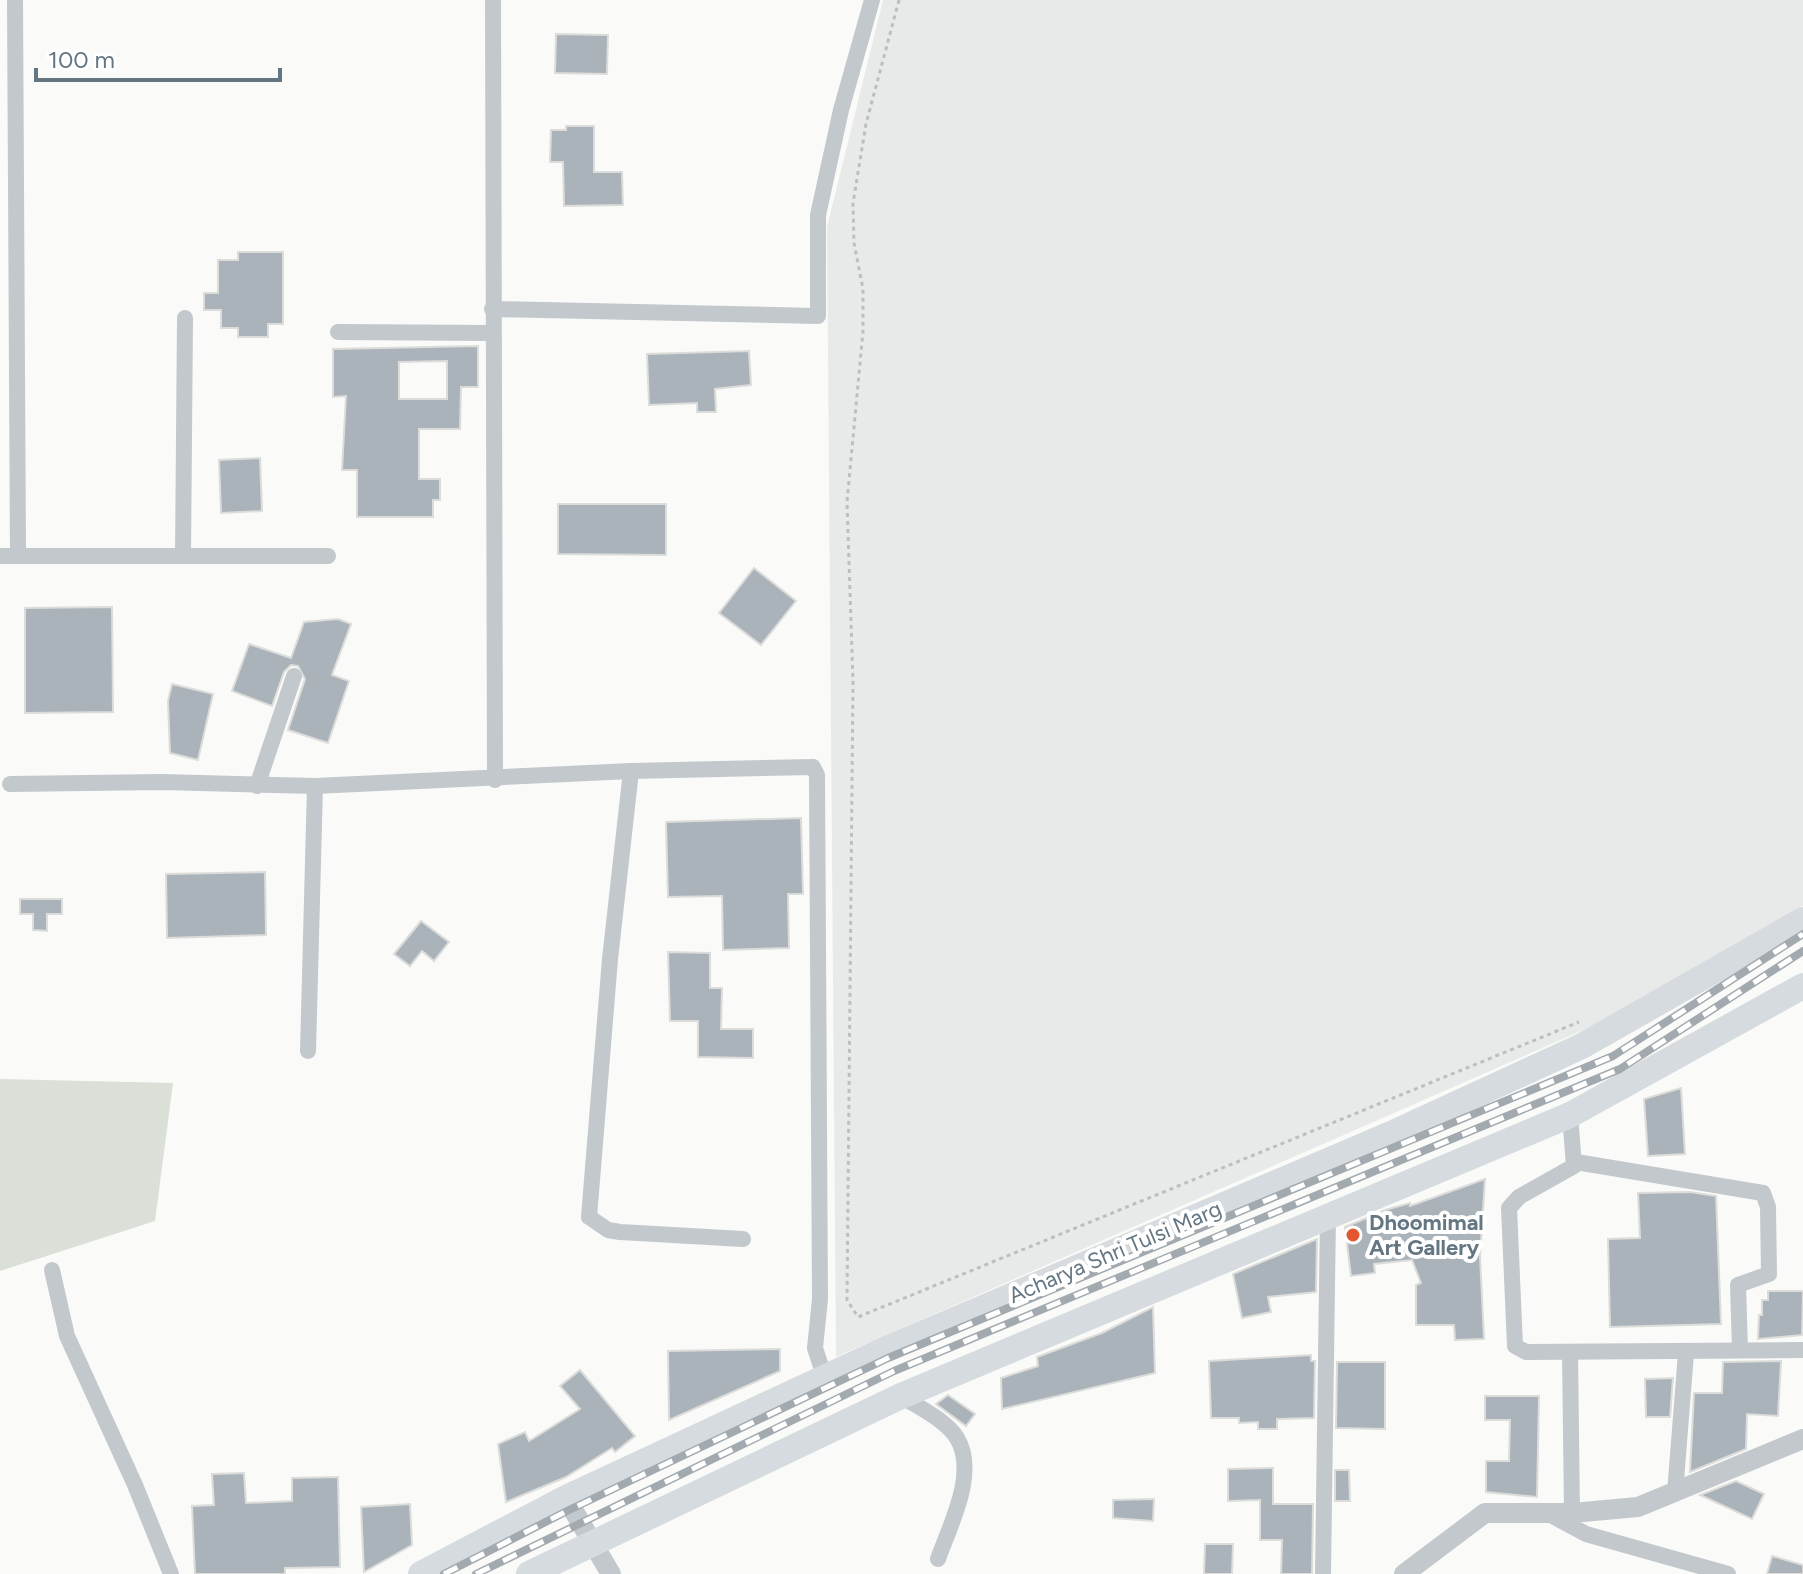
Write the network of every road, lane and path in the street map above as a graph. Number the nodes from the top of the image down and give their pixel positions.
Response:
1 (15, 0) edge
2 (493, 0) edge
3 (872, 0) edge
4 (899, 0) edge
5 (492, 309) junction
6 (185, 318) dead end
7 (338, 332) dead end
8 (492, 333) junction
9 (18, 555) junction
10 (0, 556) edge
11 (183, 556) junction
12 (328, 556) dead end
13 (294, 676) dead end
14 (631, 771) junction
15 (495, 780) junction
16 (10, 784) dead end
17 (257, 786) junction
18 (315, 786) junction
19 (1803, 920) edge
20 (1803, 986) edge
21 (1591, 1016) dead end
22 (308, 1051) dead end
23 (1570, 1115) junction
24 (1576, 1162) junction
25 (1328, 1214) junction
26 (743, 1239) dead end
27 (52, 1270) dead end
28 (1740, 1350) junction
29 (1803, 1350) edge
30 (1570, 1352) junction
31 (1686, 1353) junction
32 (825, 1379) junction
33 (901, 1396) junction
34 (1803, 1439) edge
35 (1675, 1493) junction
36 (566, 1498) junction
37 (1547, 1513) junction
38 (1572, 1513) junction
39 (592, 1541) junction
40 (938, 1559) dead end
41 (171, 1574) edge
42 (421, 1574) edge
43 (529, 1574) edge
44 (611, 1574) edge
45 (1323, 1574) edge
46 (1404, 1574) edge
47 (1728, 1574) edge

1 - 9 street
2 - 5 street
3 - 5 street
4 - 21 path
5 - 8 street
6 - 11 street
7 - 8 street
8 - 15 street
9 - 10 street
9 - 11 street
11 - 12 street
13 - 17 street
14 - 15 street
14 - 26 street
14 - 32 street
15 - 18 street
16 - 17 street
17 - 18 street
18 - 22 street
19 - 32 highway, Acharya Shri Tulsi Marg
20 - 23 highway
23 - 24 street
23 - 25 highway
24 - 28 street
24 - 30 street
25 - 33 highway
25 - 45 street
27 - 41 street
28 - 29 street
28 - 31 street
30 - 31 street
30 - 38 street
31 - 35 street
32 - 36 highway, Acharya Shri Tulsi Marg
33 - 39 highway
33 - 40 street
34 - 35 street
35 - 38 street
36 - 39 street
36 - 42 highway, Acharya Shri Tulsi Marg
37 - 38 street
37 - 46 street
37 - 47 street
39 - 43 highway
39 - 44 street

